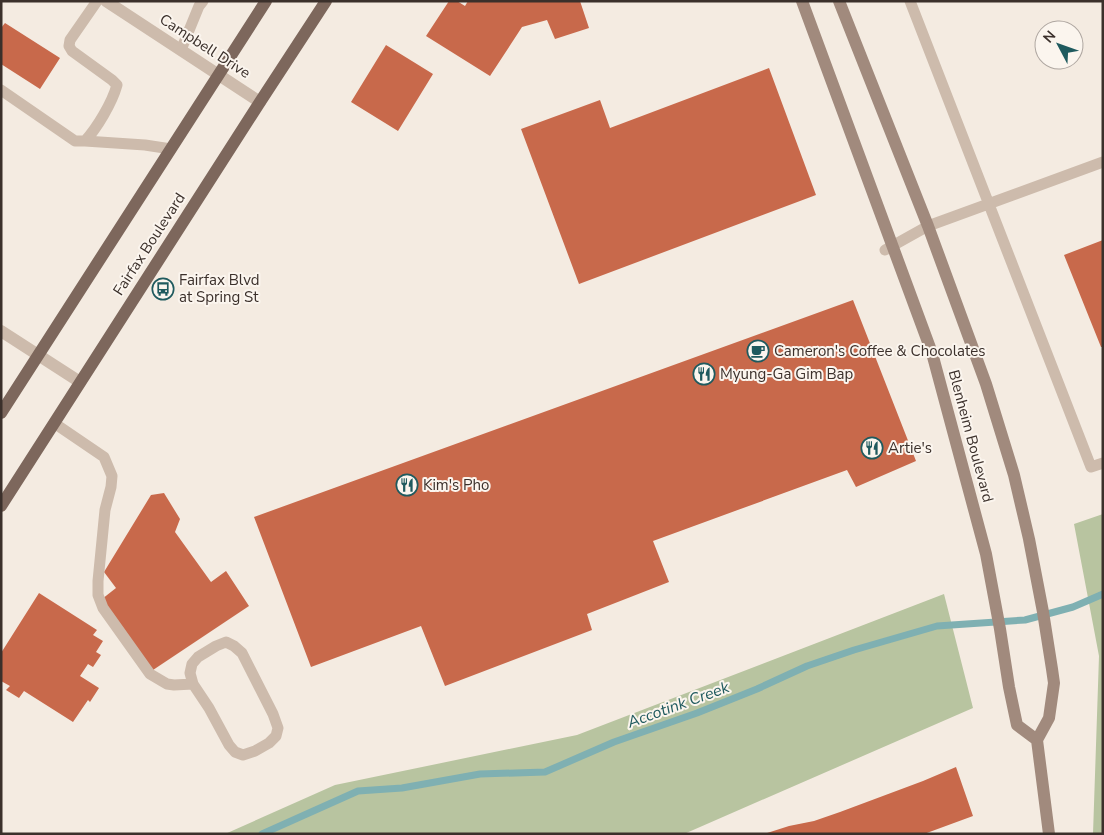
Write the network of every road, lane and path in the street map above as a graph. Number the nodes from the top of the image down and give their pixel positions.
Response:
1 (97, 1) edge
2 (106, 1) edge
3 (266, 1) edge
4 (326, 1) edge
5 (802, 1) edge
6 (840, 1) edge
7 (910, 1) edge
8 (198, 3) edge
9 (181, 50) junction
10 (219, 75) junction
11 (1, 90) edge
12 (260, 102) junction
13 (85, 141) junction
14 (171, 149) junction
15 (1103, 162) edge
16 (989, 204) junction
17 (928, 226) junction
18 (889, 247) junction
19 (1, 331) edge
20 (38, 356) junction
21 (80, 382) junction
22 (1, 414) edge
23 (54, 423) junction
24 (1103, 462) edge
25 (1, 506) edge
26 (194, 684) junction
27 (1037, 740) junction
28 (1049, 834) edge

1 - 13 lane
2 - 9 street, Campbell Drive
3 - 10 main road
4 - 12 main road, Fairfax Boulevard
5 - 18 main road, Blenheim Boulevard
6 - 17 main road, Blenheim Boulevard
7 - 16 lane
8 - 9 lane
9 - 10 street, Campbell Drive
10 - 12 street, Campbell Drive
10 - 14 main road
11 - 13 lane
12 - 21 main road, Fairfax Boulevard
13 - 14 lane
14 - 20 main road
15 - 16 lane
16 - 17 lane
16 - 24 lane
17 - 18 lane
17 - 27 main road, Blenheim Boulevard
18 - 27 main road, Blenheim Boulevard
19 - 20 street
20 - 21 street
20 - 22 main road
21 - 23 main road, Fairfax Boulevard
23 - 25 main road, Fairfax Boulevard
23 - 26 lane
26 - 26 lane
27 - 28 main road

